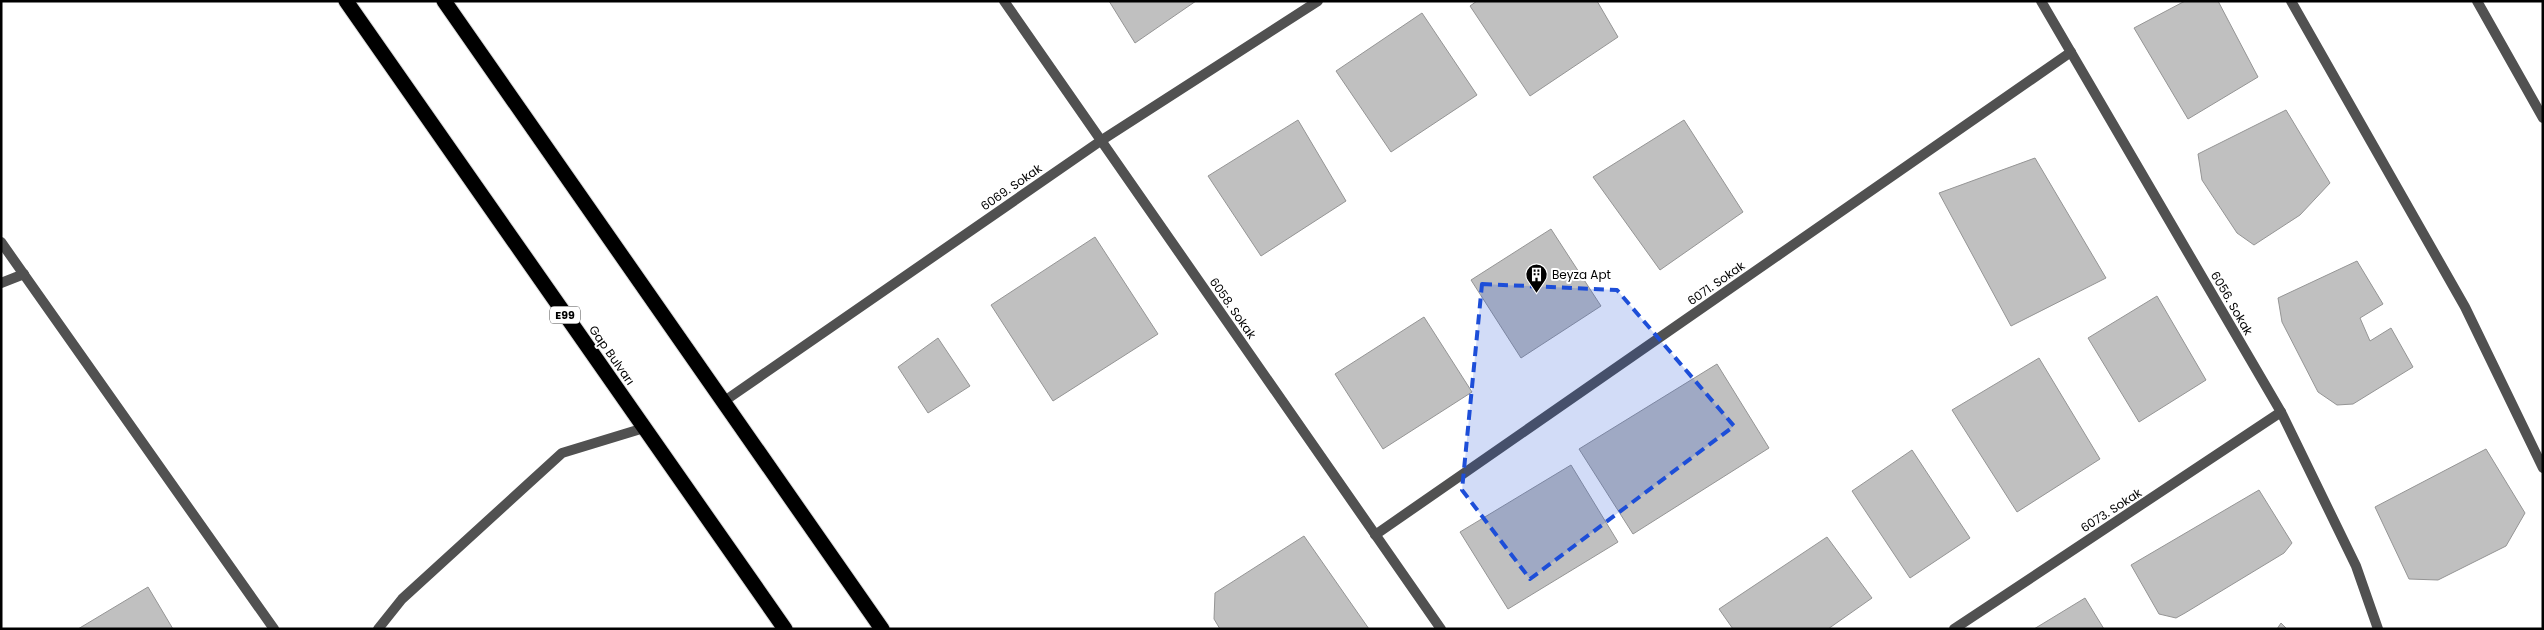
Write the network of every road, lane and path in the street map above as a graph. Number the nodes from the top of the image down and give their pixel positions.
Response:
1 (346, 1) edge
2 (444, 1) edge
3 (1318, 1) edge
4 (2041, 1) edge
5 (2291, 1) edge
6 (2477, 1) edge
7 (1006, 2) edge
8 (2071, 52) junction
9 (2543, 118) edge
10 (1102, 140) junction
11 (1, 242) edge
12 (24, 274) junction
13 (1, 284) edge
14 (723, 402) junction
15 (2282, 412) junction
16 (644, 428) junction
17 (2543, 468) edge
18 (1375, 534) junction
19 (274, 629) edge
20 (378, 629) edge
21 (785, 629) edge
22 (882, 629) edge
23 (1441, 629) edge
24 (1954, 629) edge
25 (2378, 629) edge

1 - 16 highway, Gap Bulvarı / E99
2 - 14 highway
3 - 10 street, 6069. Sokak
4 - 8 street, 6056. Sokak
5 - 17 street
6 - 9 street
7 - 10 street, 6058. Sokak
8 - 15 street, 6056. Sokak
8 - 18 street, 6071. Sokak
10 - 14 street, 6069. Sokak
10 - 18 street, 6058. Sokak
11 - 12 street
12 - 13 street
12 - 19 street
14 - 22 highway
15 - 24 street, 6073. Sokak
15 - 25 street, 6056. Sokak
16 - 20 street
16 - 21 highway, Gap Bulvarı / E99
18 - 23 street, 6058. Sokak

